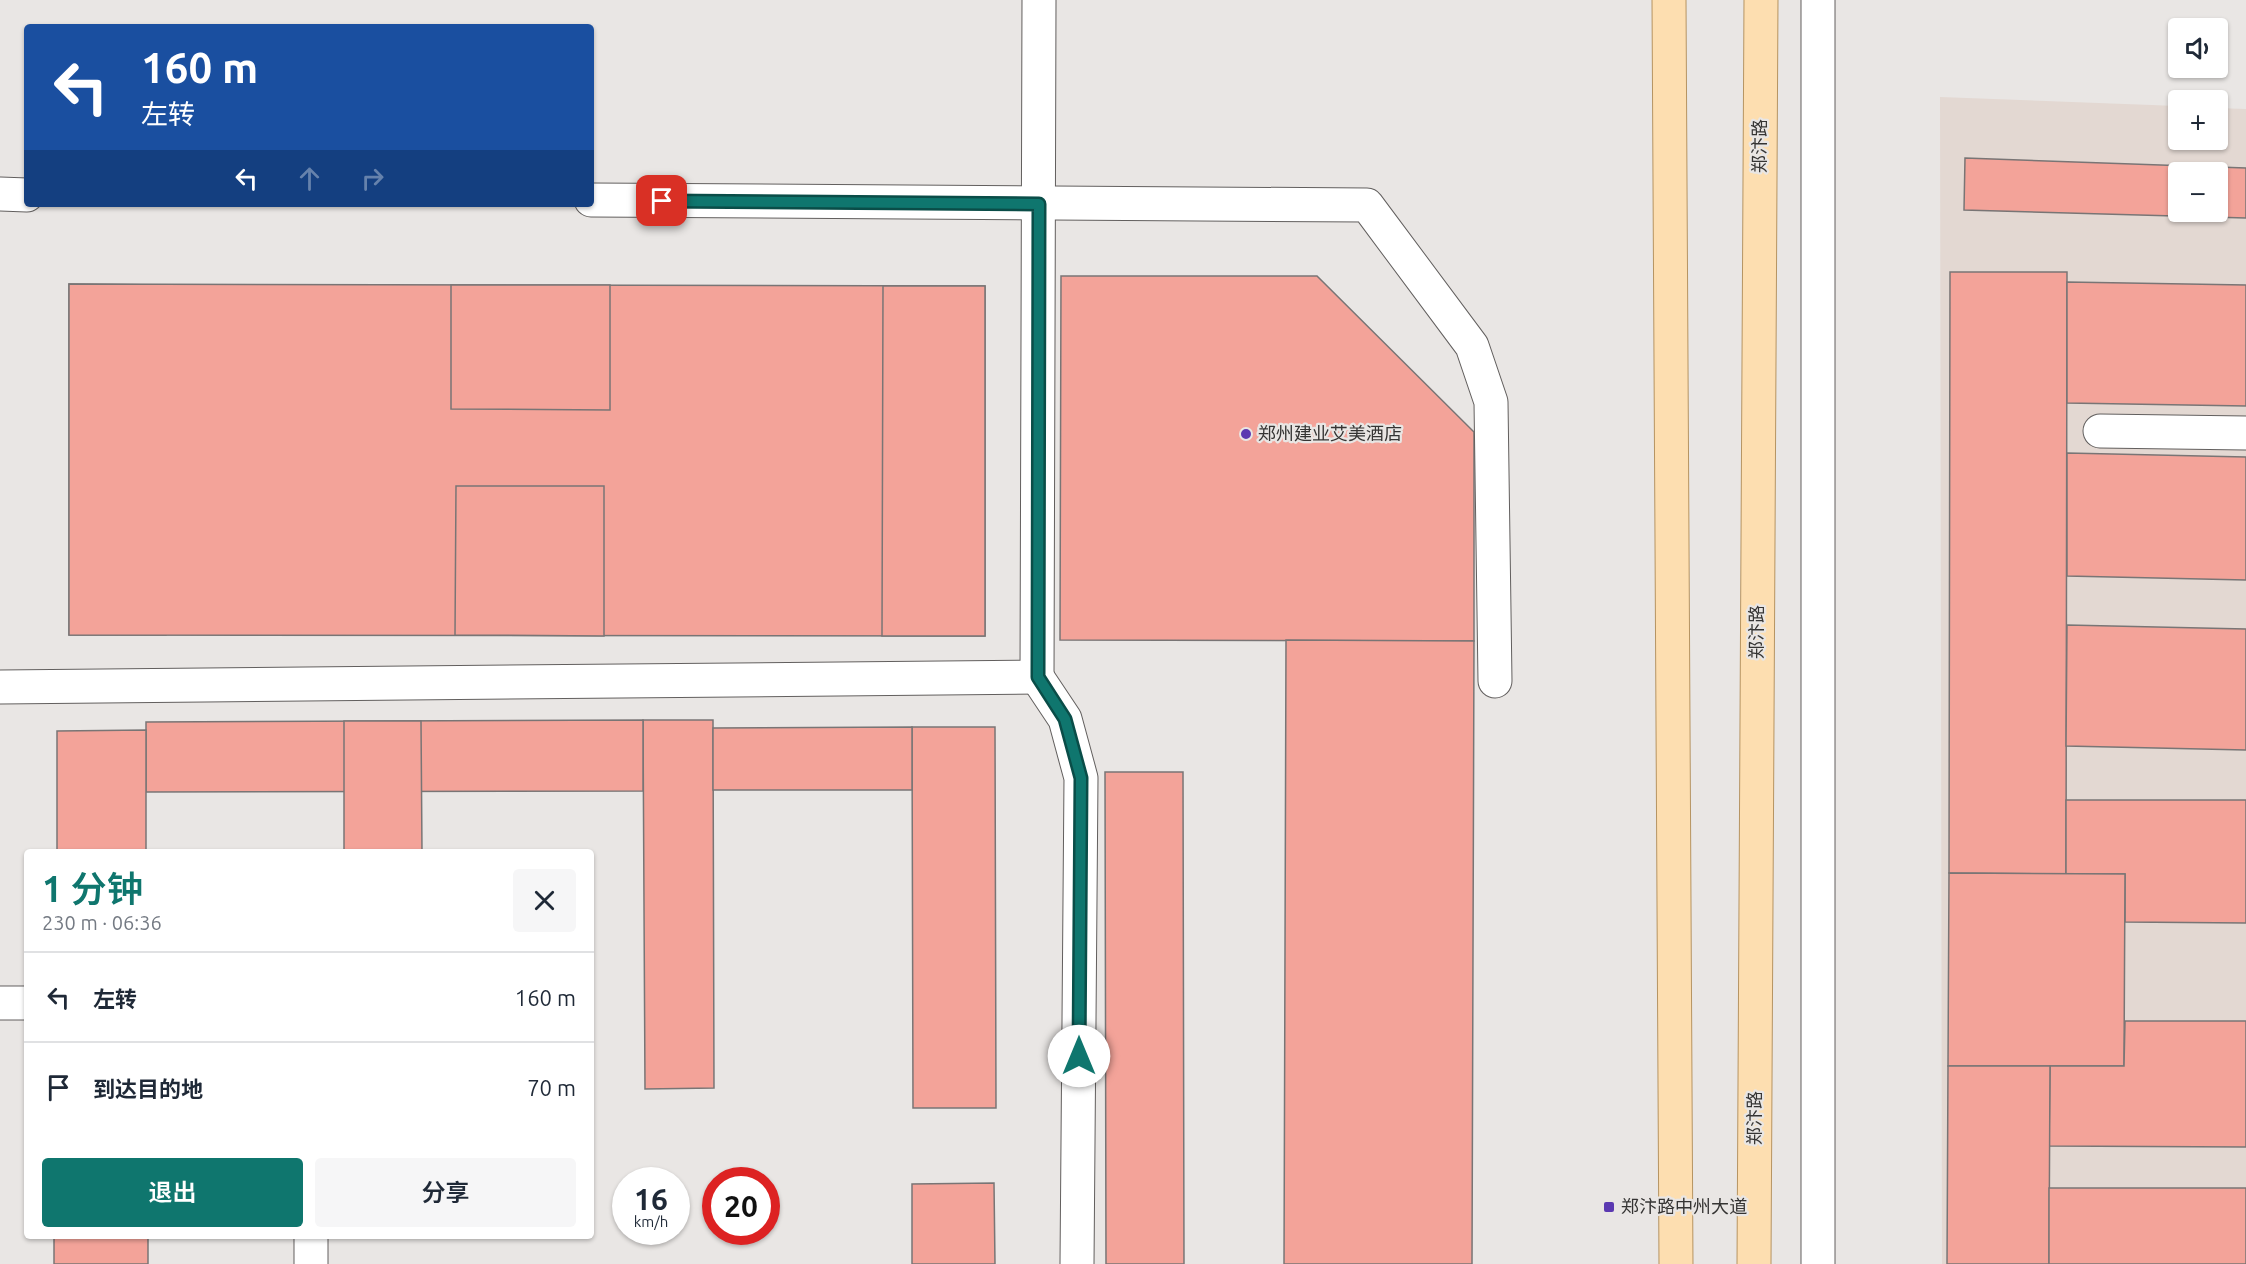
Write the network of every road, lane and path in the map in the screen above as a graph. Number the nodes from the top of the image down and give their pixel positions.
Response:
1 (1039, 0) edge
2 (1669, 0) edge
3 (1761, 0) edge
4 (1818, 0) edge
5 (0, 194) edge
6 (24, 195) edge
7 (594, 200) edge
8 (1039, 204) junction
9 (2100, 431) dead end
10 (2246, 434) edge
11 (1038, 677) junction
12 (1495, 681) dead end
13 (0, 687) edge
14 (0, 1003) edge
15 (24, 1003) edge
16 (311, 1239) edge
17 (311, 1264) edge
18 (1077, 1264) edge
19 (1676, 1264) edge
20 (1754, 1264) edge
21 (1818, 1264) edge

1 - 8 street
2 - 19 main road
3 - 20 main road, 郑汴路
4 - 21 street
5 - 6 street
7 - 8 street
8 - 11 street
8 - 12 street
9 - 10 street
11 - 13 street
11 - 18 street
14 - 15 street
16 - 17 street

